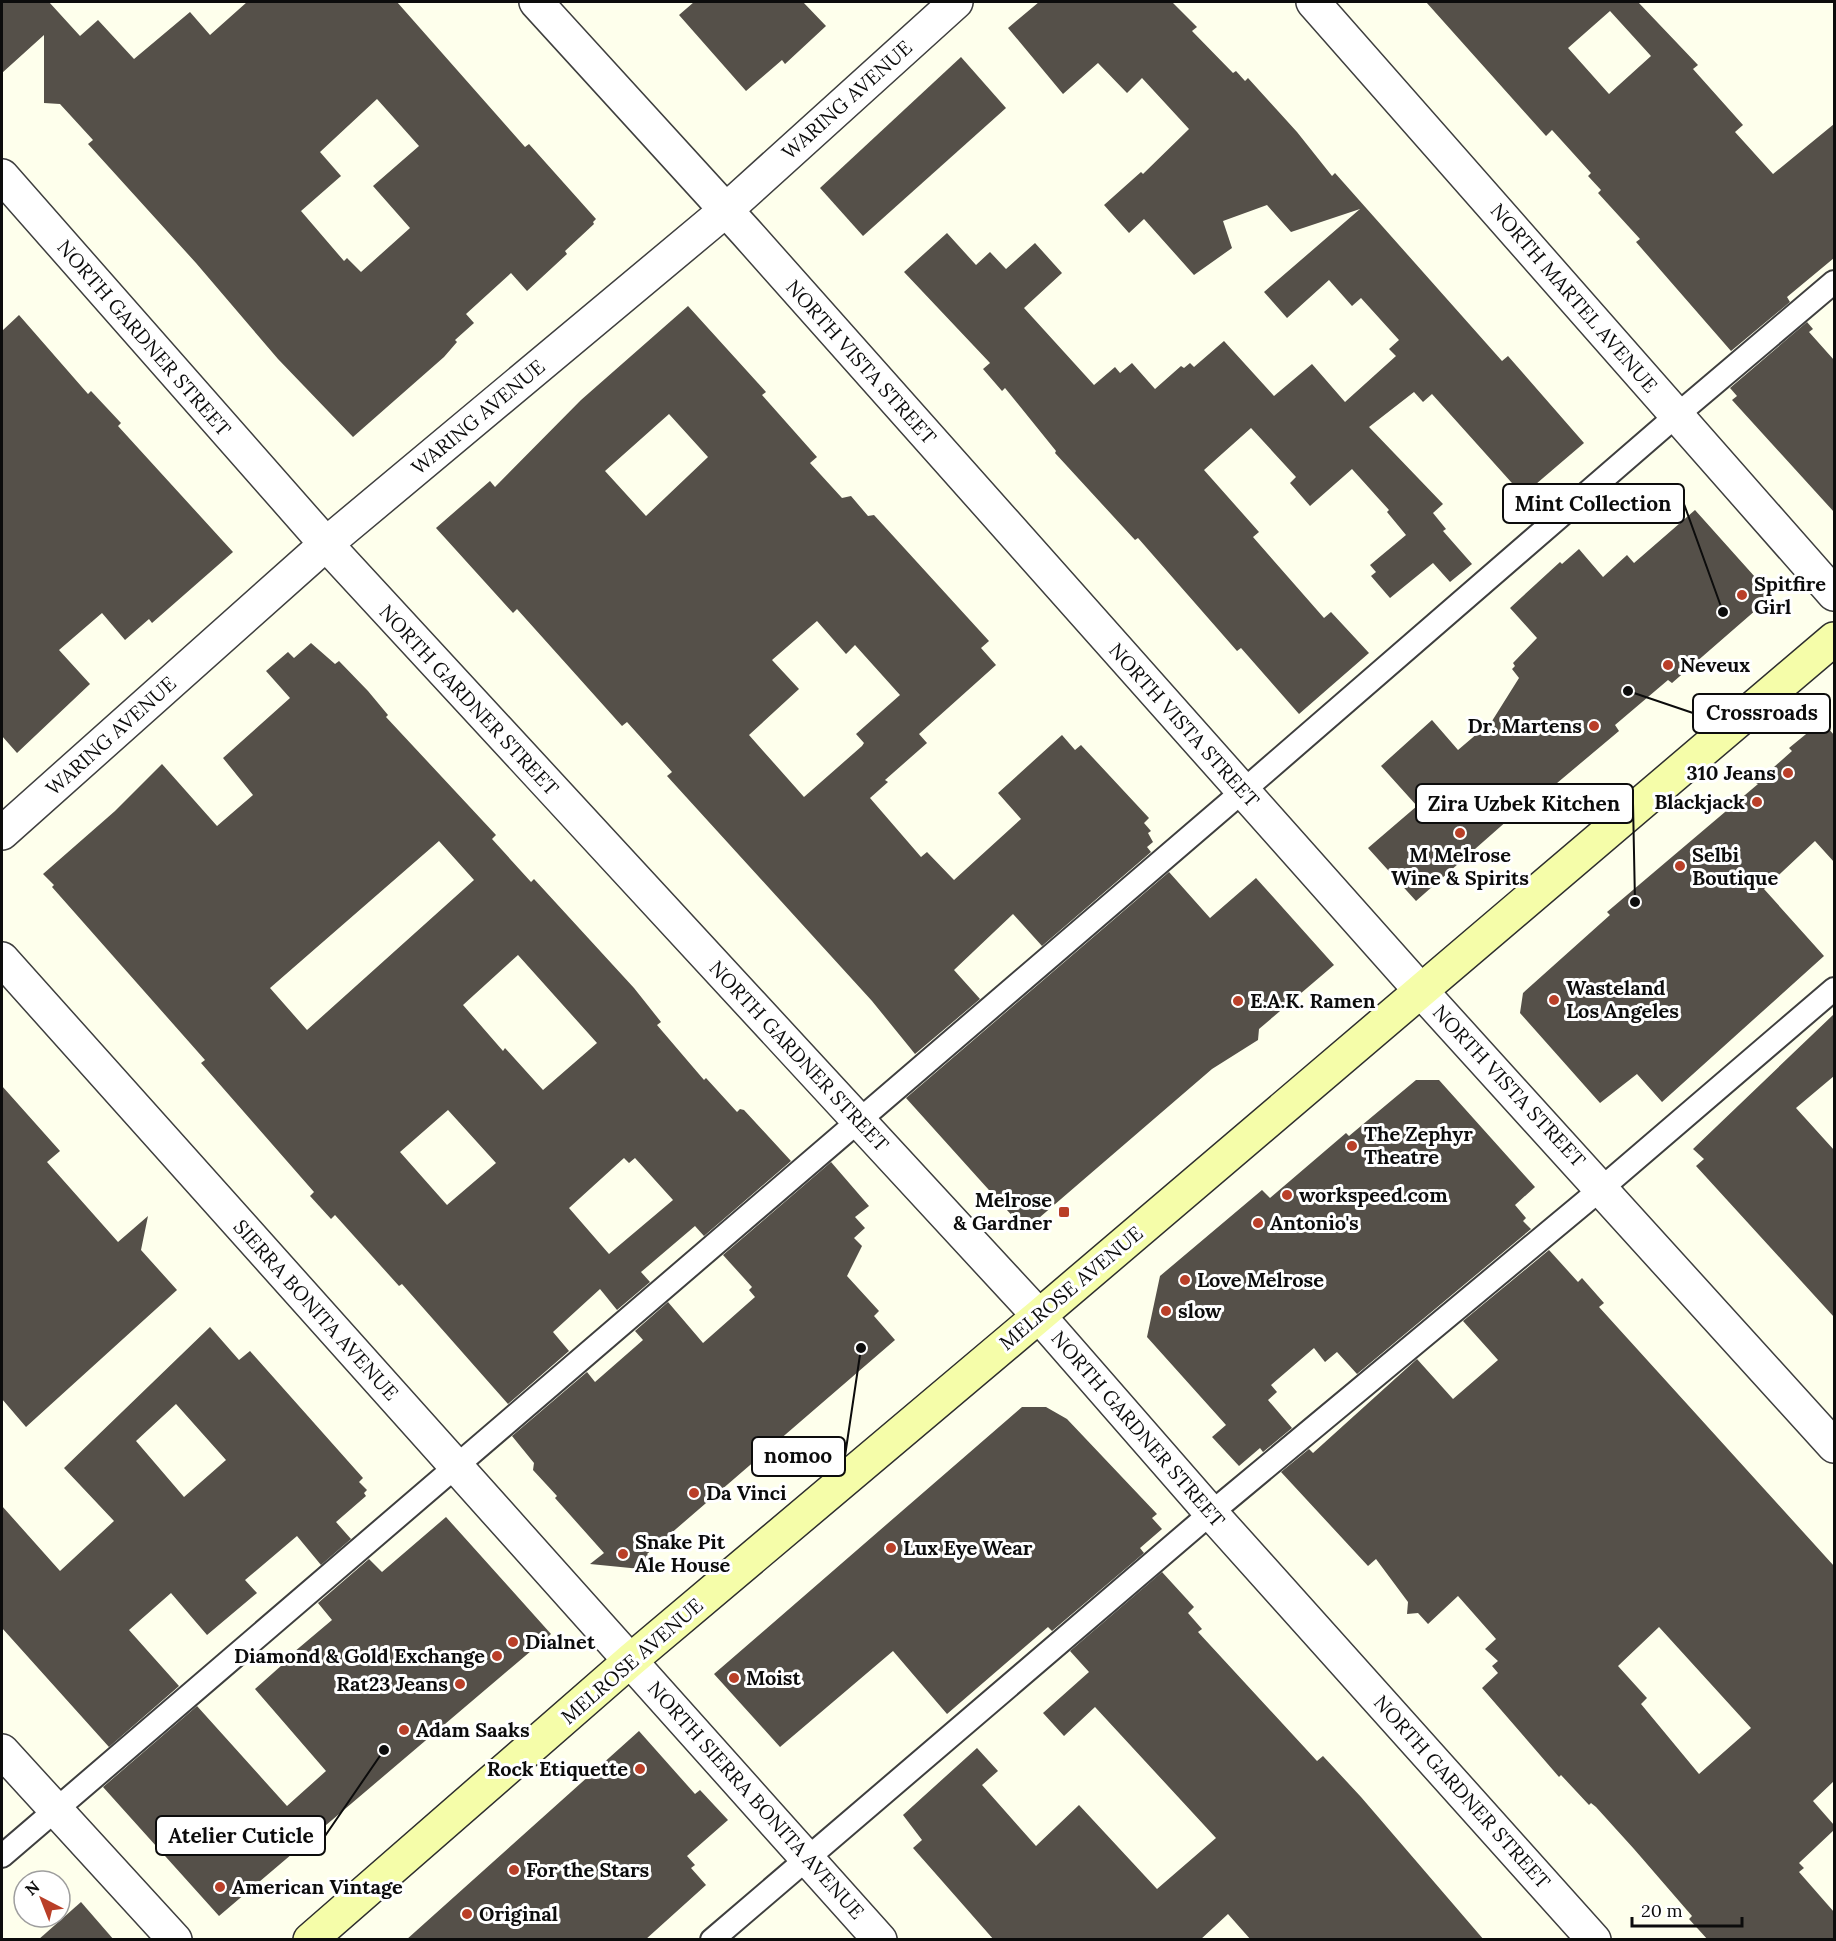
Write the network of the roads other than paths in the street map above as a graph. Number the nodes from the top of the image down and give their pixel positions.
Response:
1 (536, 2) edge
2 (956, 2) edge
3 (1313, 2) edge
4 (2, 176) edge
5 (726, 210) junction
6 (1834, 282) edge
7 (1677, 415) junction
8 (326, 544) junction
9 (1834, 594) edge
10 (1834, 639) edge
11 (1243, 791) junction
12 (2, 833) edge
13 (2, 959) edge
14 (1834, 989) edge
15 (1421, 992) junction
16 (857, 1119) junction
17 (1602, 1188) junction
18 (1040, 1316) junction
19 (1834, 1446) edge
20 (455, 1465) junction
21 (1211, 1513) junction
22 (631, 1660) junction
23 (2, 1751) edge
24 (56, 1810) junction
25 (2, 1856) edge
26 (807, 1859) junction
27 (175, 1940) edge
28 (310, 1940) edge
29 (712, 1940) edge
30 (880, 1940) edge
31 (1594, 1940) edge

1 - 5 street, NORTH VISTA STREET
2 - 5 street, WARING AVENUE
3 - 7 street, NORTH MARTEL AVENUE
4 - 8 street, NORTH GARDNER STREET
5 - 8 street, WARING AVENUE
5 - 11 street, NORTH VISTA STREET
6 - 7 lane
7 - 9 street, NORTH MARTEL AVENUE
7 - 11 lane
8 - 12 street, WARING AVENUE
8 - 16 street, NORTH GARDNER STREET
10 - 15 main road, MELROSE AVENUE
11 - 15 street, NORTH VISTA STREET
11 - 16 lane
13 - 20 street, SIERRA BONITA AVENUE
14 - 17 lane
15 - 17 street, NORTH VISTA STREET
15 - 18 main road, MELROSE AVENUE
16 - 18 street, NORTH GARDNER STREET
16 - 20 lane
17 - 19 street, NORTH VISTA STREET
17 - 21 lane
18 - 21 street, NORTH GARDNER STREET
18 - 22 main road, MELROSE AVENUE
20 - 22 street, SIERRA BONITA AVENUE
20 - 24 lane
21 - 26 lane
21 - 31 street, NORTH GARDNER STREET
22 - 26 street, NORTH SIERRA BONITA AVENUE
22 - 28 main road, MELROSE AVENUE
23 - 24 street
24 - 25 lane
24 - 27 street
26 - 29 lane
26 - 30 street, NORTH SIERRA BONITA AVENUE

